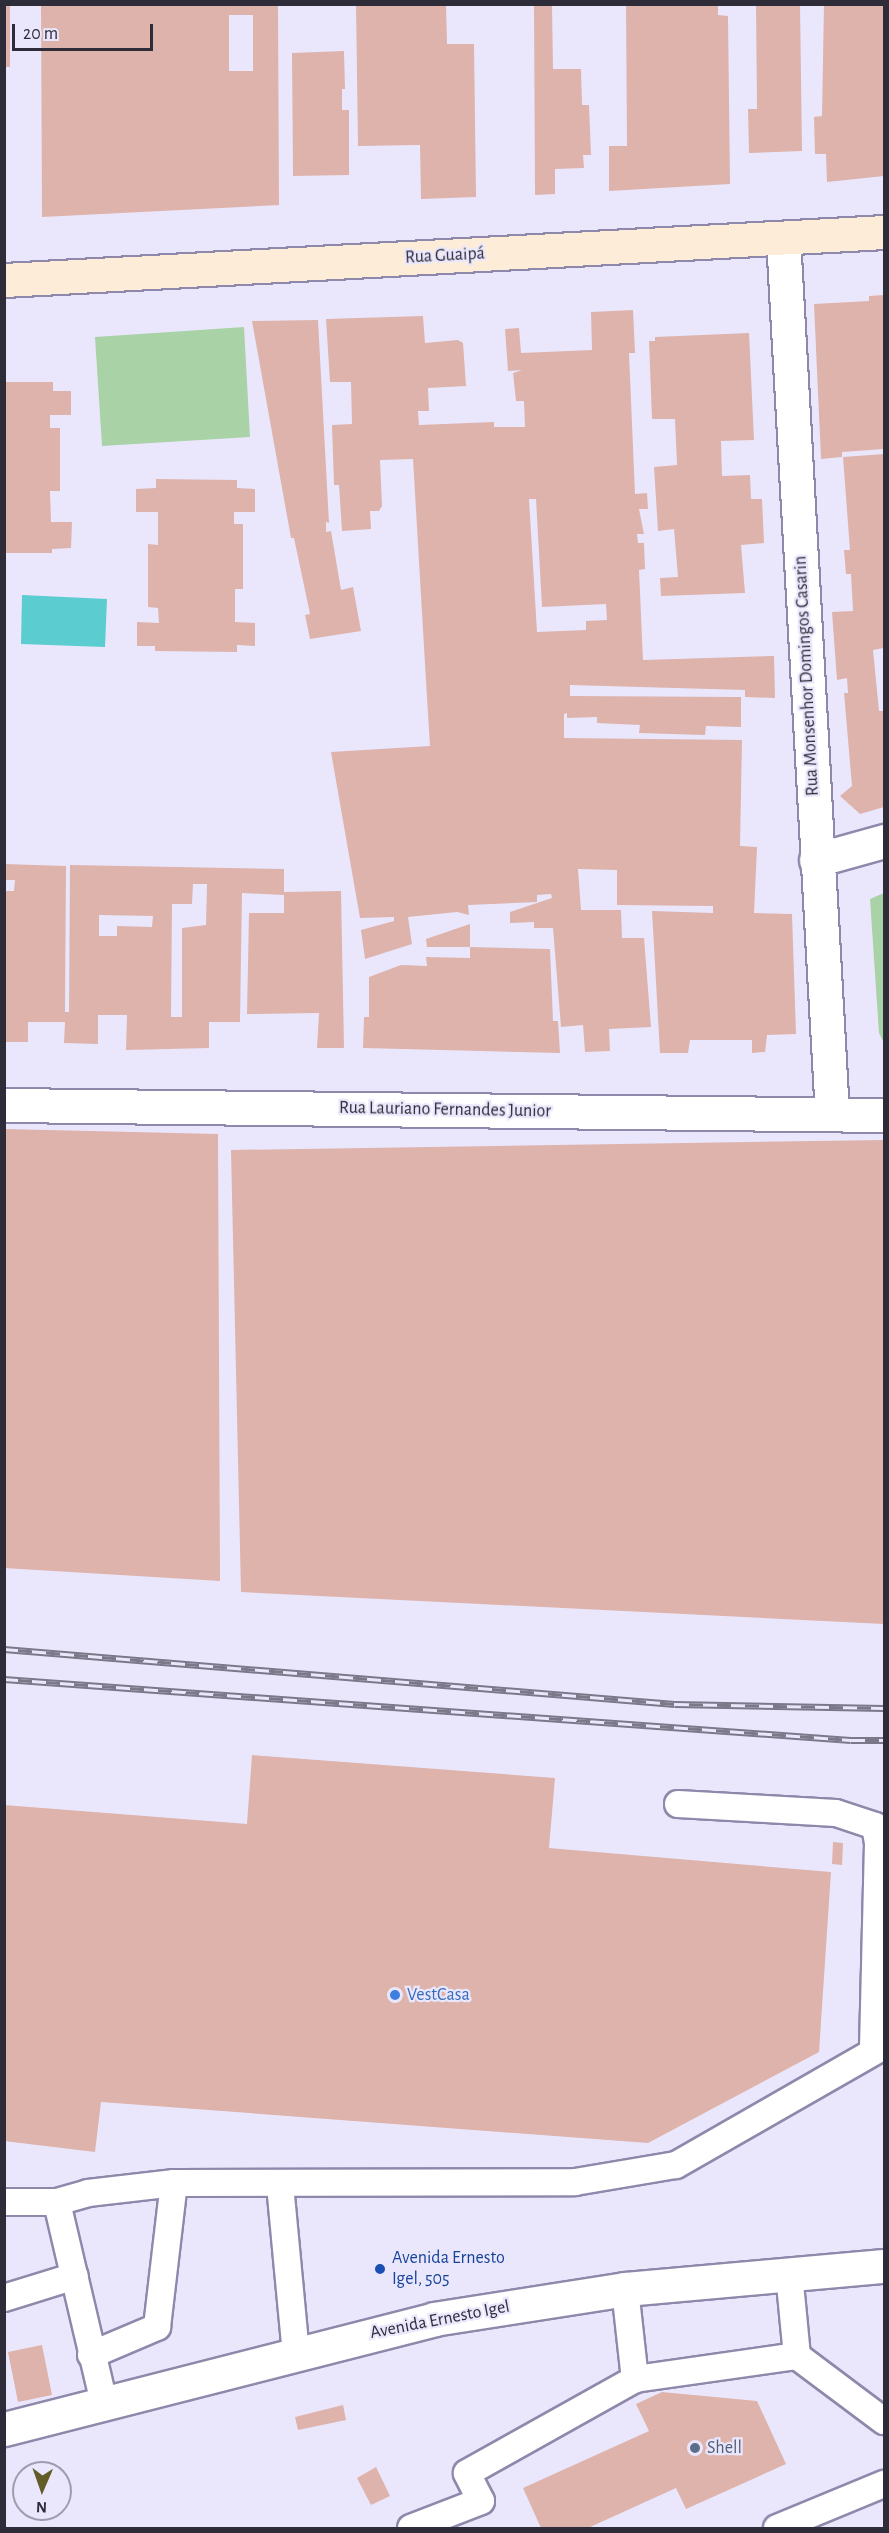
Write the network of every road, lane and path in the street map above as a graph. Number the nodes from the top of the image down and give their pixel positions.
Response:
1 (885, 232) edge
2 (783, 238) junction
3 (4, 280) edge
4 (885, 841) edge
5 (816, 860) junction
6 (4, 1105) edge
7 (832, 1114) junction
8 (885, 1115) edge
9 (678, 1804) dead end
10 (879, 2048) edge
11 (174, 2183) junction
12 (280, 2185) junction
13 (4, 2202) edge
14 (57, 2202) junction
15 (885, 2266) edge
16 (789, 2273) junction
17 (75, 2276) junction
18 (625, 2289) junction
19 (4, 2298) edge
20 (296, 2353) junction
21 (91, 2355) junction
22 (796, 2356) junction
23 (635, 2379) junction
24 (104, 2403) junction
25 (885, 2421) edge
26 (4, 2429) edge
27 (885, 2484) edge
28 (411, 2529) edge
29 (777, 2529) edge

1 - 2 main road, Rua Guaipá
2 - 3 main road, Rua Guaipá
2 - 5 street, Rua Monsenhor Domingos Casarin
4 - 5 street
5 - 7 street, Rua Monsenhor Domingos Casarin
6 - 7 street, Rua Lauriano Fernandes Junior
7 - 8 street, Rua Lauriano Fernandes Junior
9 - 10 lane
10 - 12 lane
11 - 12 lane
11 - 14 lane
11 - 21 lane
12 - 20 lane
13 - 14 lane
14 - 17 lane
15 - 16 street, Avenida Ernesto Igel
16 - 18 street, Avenida Ernesto Igel
16 - 22 lane
17 - 19 lane
17 - 21 lane
18 - 20 street, Avenida Ernesto Igel
18 - 23 lane
20 - 24 street, Avenida Ernesto Igel
21 - 24 lane
22 - 23 lane
22 - 25 lane
23 - 28 lane
24 - 26 street, Avenida Ernesto Igel
27 - 29 lane

